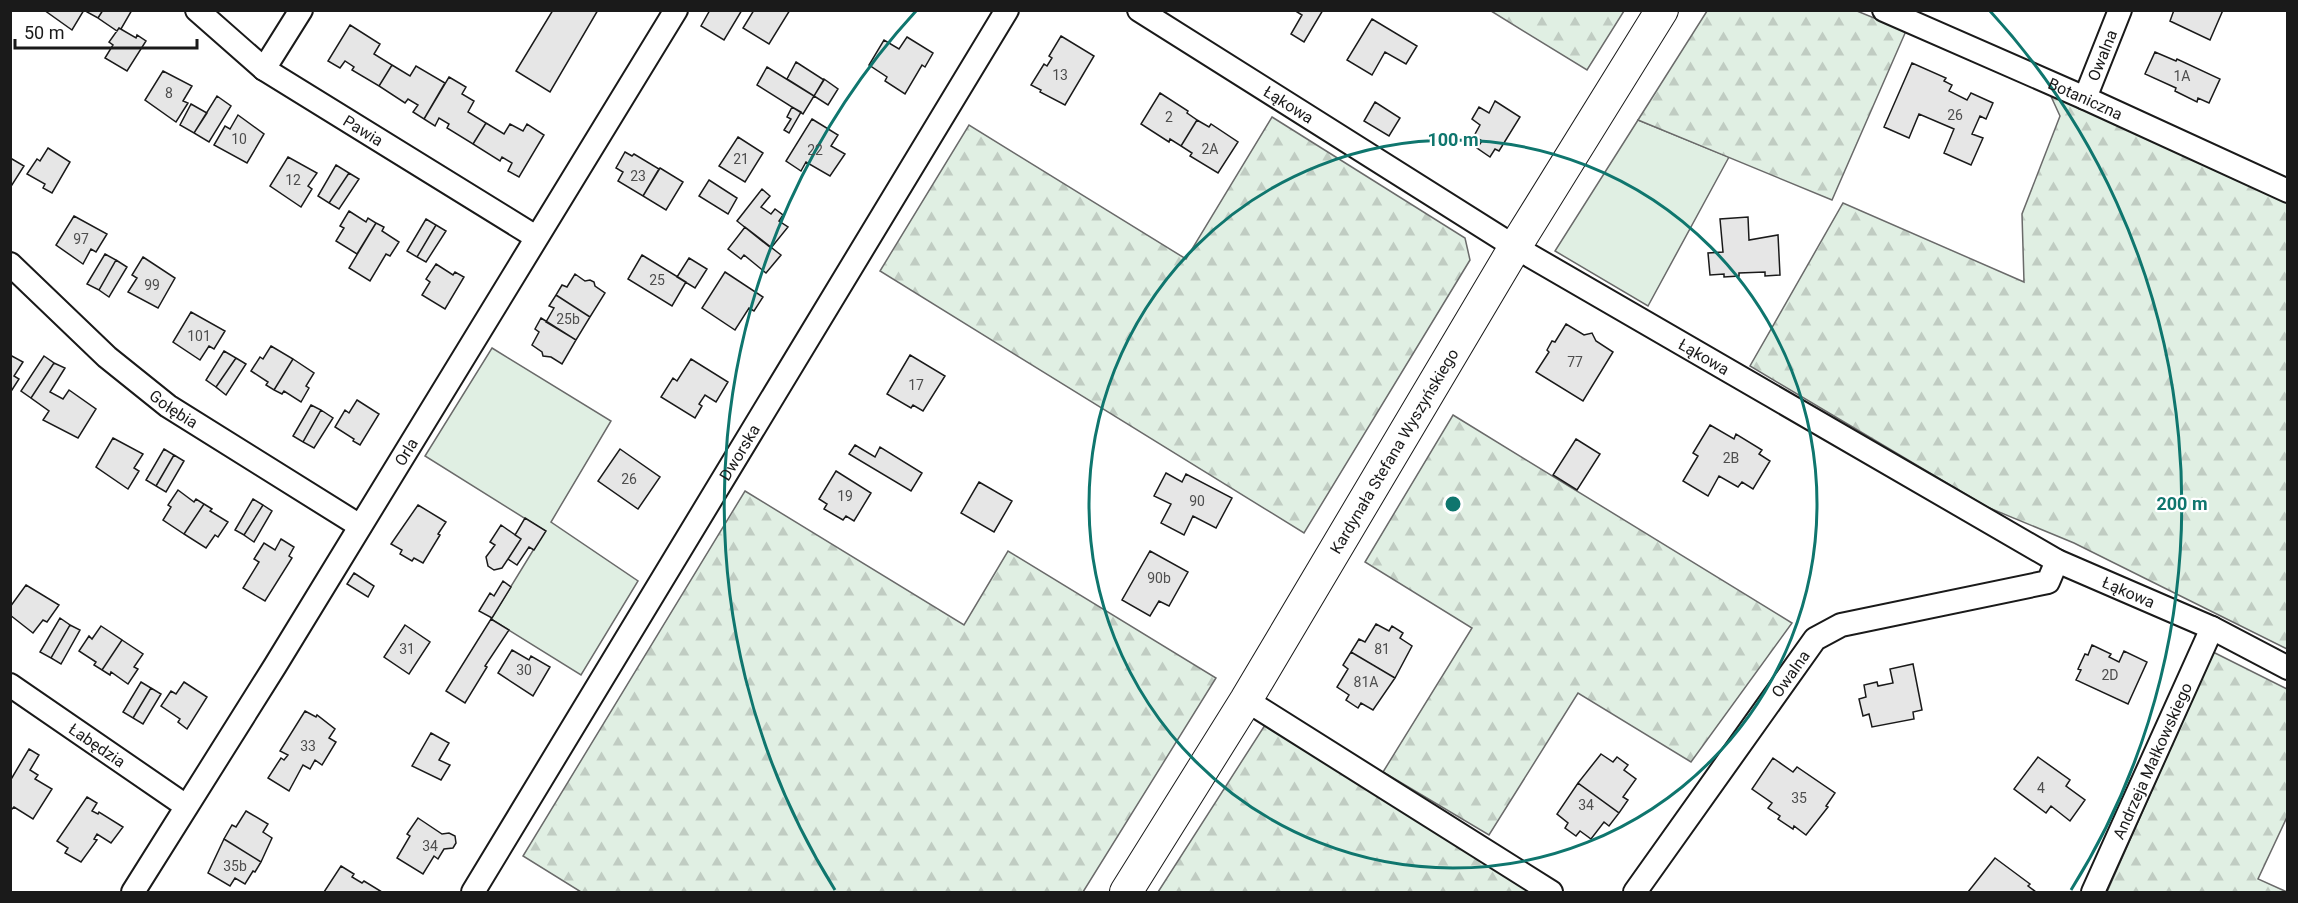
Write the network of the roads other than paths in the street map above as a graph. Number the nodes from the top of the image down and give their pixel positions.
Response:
1 (198, 10) edge
2 (301, 10) edge
3 (676, 10) edge
4 (1007, 10) edge
5 (1139, 10) edge
6 (1662, 10) edge
7 (1884, 10) edge
8 (2120, 10) edge
9 (264, 69) junction
10 (2085, 98) junction
11 (2288, 191) edge
12 (536, 237) junction
13 (1515, 247) junction
14 (10, 264) edge
15 (360, 526) junction
16 (2057, 561) junction
17 (2212, 628) junction
18 (2288, 668) edge
19 (10, 685) edge
20 (1246, 700) junction
21 (186, 806) junction
22 (132, 892) edge
23 (473, 892) edge
24 (1126, 892) edge
25 (1551, 892) edge
26 (1635, 892) edge
27 (2093, 892) edge

1 - 9 street, Pawia
2 - 9 street
3 - 12 street, Orla
4 - 23 street, Dworska
5 - 13 street, Łąkowa
6 - 13 main road, Kardynała Stefana Wyszyńskiego
7 - 10 street, Botaniczna
8 - 10 street, Owalna
9 - 12 street, Pawia
10 - 11 street, Botaniczna
12 - 15 street, Orla
13 - 16 street, Łąkowa
13 - 20 main road, Kardynała Stefana Wyszyńskiego
14 - 15 street, Gołębia
15 - 21 street, Orla
16 - 17 street, Łąkowa
16 - 26 street, Owalna
17 - 18 street, Łąkowa
17 - 27 street, Andrzeja Małkowskiego
19 - 21 street, Łabędzia
20 - 24 main road, Kardynała Stefana Wyszyńskiego
20 - 25 street
21 - 22 street, Orla

